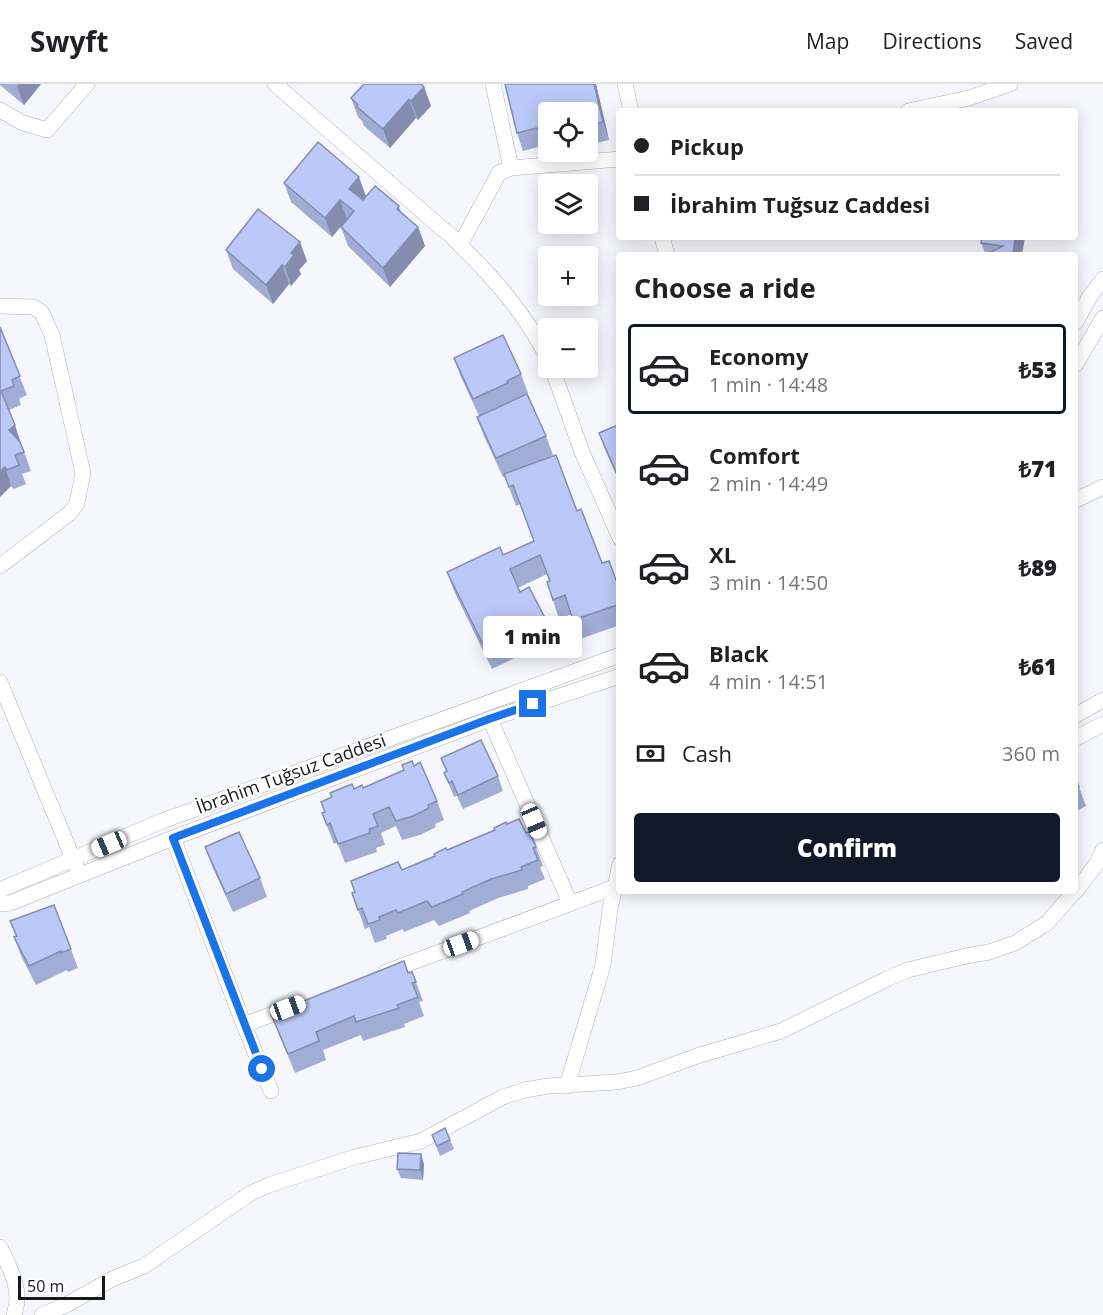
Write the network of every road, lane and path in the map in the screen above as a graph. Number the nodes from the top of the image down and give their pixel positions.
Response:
1 (87, 84) edge
2 (274, 84) edge
3 (493, 84) edge
4 (625, 84) edge
5 (1010, 84) edge
6 (631, 108) edge
7 (922, 108) edge
8 (0, 110) edge
9 (616, 159) edge
10 (512, 168) junction
11 (460, 245) junction
12 (1103, 279) edge
13 (0, 306) edge
14 (1078, 318) edge
15 (1103, 318) edge
16 (538, 342) edge
17 (1078, 361) edge
18 (556, 378) edge
19 (1103, 487) edge
20 (1078, 499) edge
21 (616, 529) edge
22 (0, 566) edge
23 (616, 656) edge
24 (616, 677) edge
25 (0, 682) edge
26 (1103, 700) edge
27 (1078, 714) edge
28 (489, 719) junction
29 (1103, 724) edge
30 (1078, 737) edge
31 (173, 838) junction
32 (1103, 850) edge
33 (73, 859) junction
34 (79, 875) junction
35 (616, 886) edge
36 (1078, 887) edge
37 (0, 890) edge
38 (616, 892) edge
39 (1072, 894) edge
40 (570, 903) junction
41 (0, 904) edge
42 (368, 979) edge
43 (300, 1004) edge
44 (244, 1025) junction
45 (567, 1086) junction
46 (271, 1090) dead end
47 (0, 1247) edge
48 (14, 1315) edge
49 (42, 1315) edge

1 - 8 street
2 - 11 street
3 - 10 street
4 - 6 street
5 - 7 street
9 - 10 street
10 - 11 street
11 - 16 street
12 - 14 street
13 - 22 street
15 - 17 street
18 - 21 street
19 - 20 street
23 - 33 street, İbrahim Tuğsuz Caddesi
24 - 28 street, İbrahim Tuğsuz Caddesi
25 - 33 street
26 - 27 street
28 - 31 street, İbrahim Tuğsuz Caddesi
28 - 40 street
29 - 30 street
31 - 34 street, İbrahim Tuğsuz Caddesi
31 - 44 street
32 - 36 street
33 - 34 street
33 - 37 street, İbrahim Tuğsuz Caddesi
34 - 41 street, İbrahim Tuğsuz Caddesi
35 - 40 street
38 - 45 street
39 - 45 street
40 - 42 street
43 - 44 street
44 - 46 street
45 - 49 street
47 - 48 street

